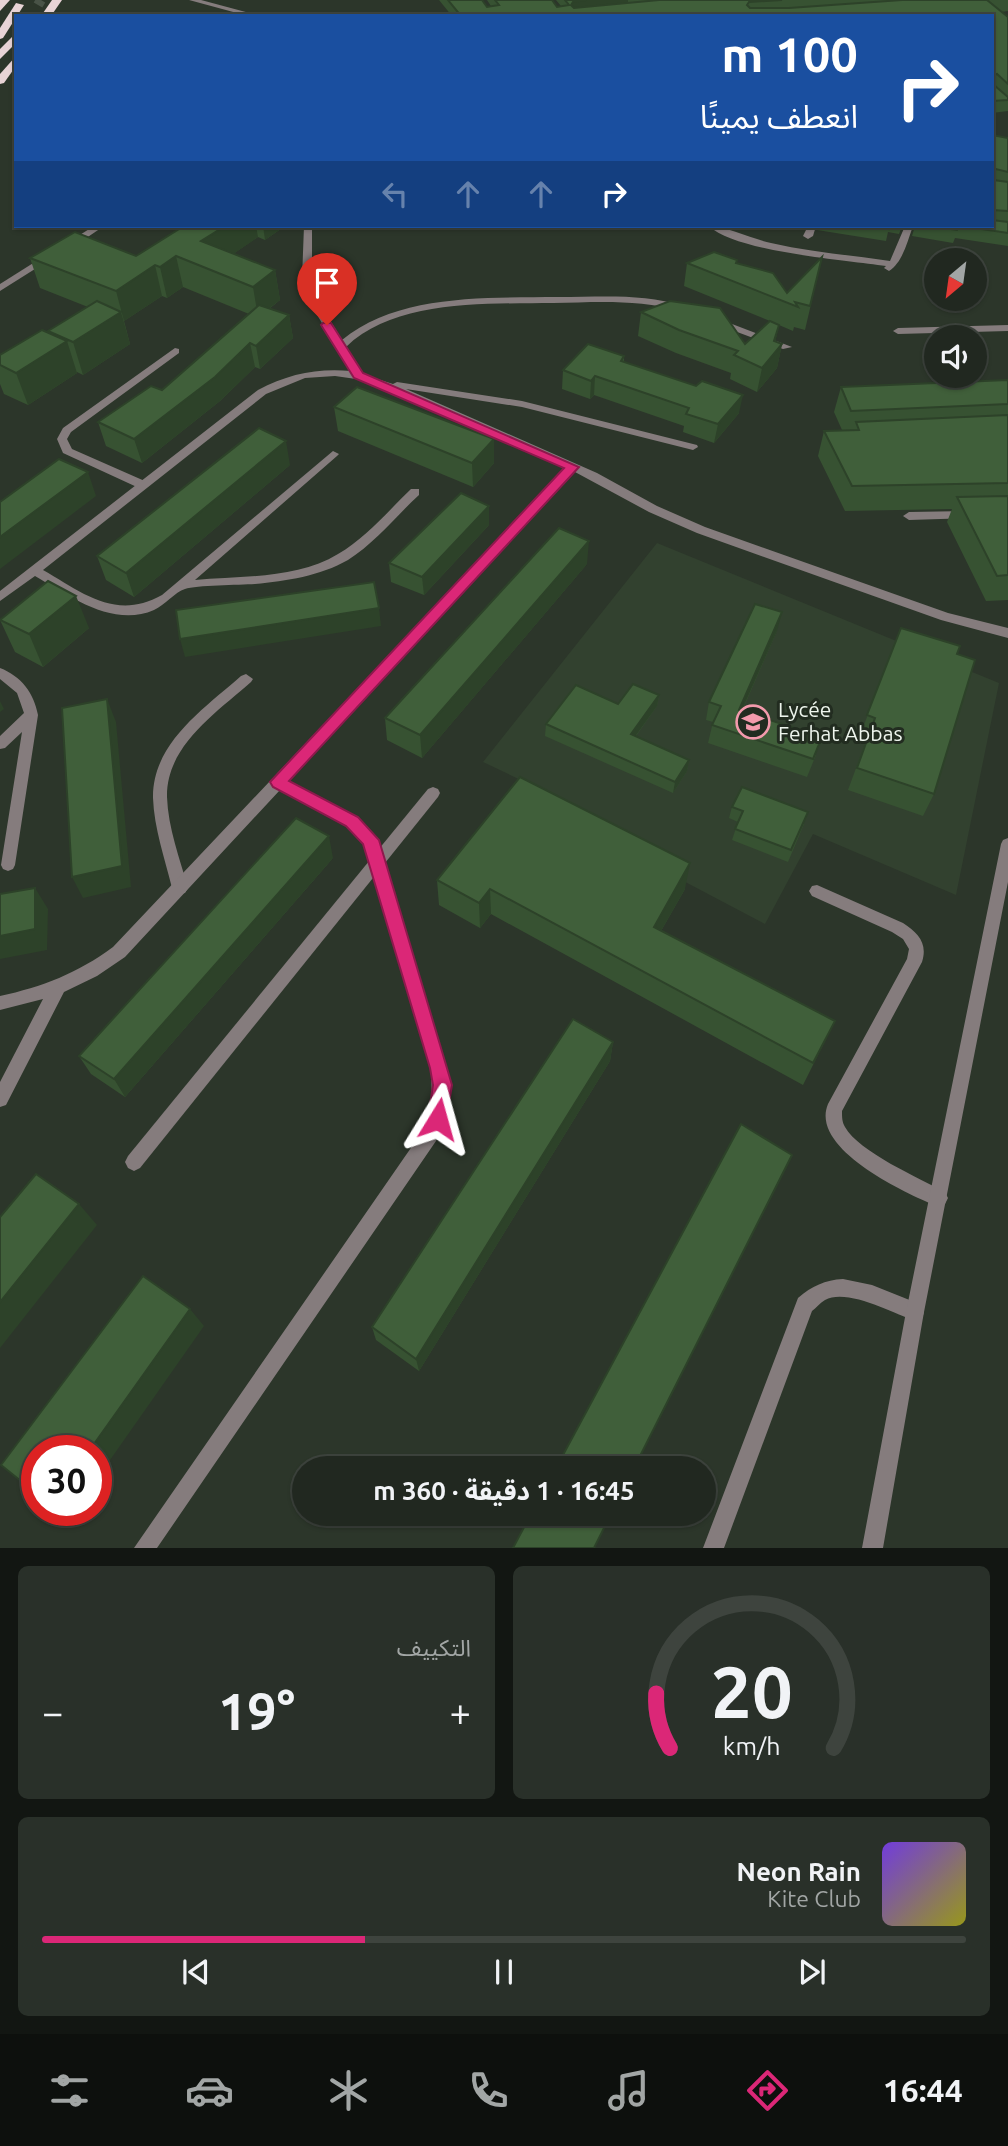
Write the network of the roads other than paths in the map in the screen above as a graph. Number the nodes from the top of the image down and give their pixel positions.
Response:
1 (5, 0) edge
2 (192, 0) edge
3 (19, 5) dead end
4 (0, 8) edge
5 (15, 14) edge
6 (250, 14) edge
7 (14, 17) edge
8 (0, 36) edge
9 (14, 38) edge
10 (0, 56) edge
11 (14, 62) edge
12 (0, 81) edge
13 (97, 228) edge
14 (308, 228) edge
15 (716, 228) edge
16 (810, 228) edge
17 (908, 228) edge
18 (808, 236) dead end
19 (0, 288) edge
20 (687, 310) edge
21 (700, 315) edge
22 (1008, 328) edge
23 (898, 331) dead end
24 (341, 347) junction
25 (787, 347) dead end
26 (175, 351) dead end
27 (358, 375) junction
28 (380, 382) junction
29 (693, 447) dead end
30 (333, 454) dead end
31 (573, 467) junction
32 (143, 485) junction
33 (415, 492) dead end
34 (983, 515) edge
35 (909, 516) dead end
36 (34, 570) junction
37 (180, 586) junction
38 (0, 597) edge
39 (1008, 633) edge
40 (0, 673) edge
41 (246, 679) dead end
42 (31, 715) junction
43 (0, 744) edge
44 (278, 782) junction
45 (433, 793) dead end
46 (1008, 844) edge
47 (377, 862) junction
48 (8, 865) dead end
49 (180, 888) junction
50 (817, 891) dead end
51 (57, 989) junction
52 (0, 1003) edge
53 (0, 1099) edge
54 (134, 1162) dead end
55 (939, 1198) junction
56 (915, 1312) junction
57 (144, 1548) edge
58 (713, 1548) edge
59 (872, 1548) edge

1 - 4 highway
2 - 6 street
3 - 5 highway
7 - 8 highway
9 - 10 highway
11 - 12 highway
13 - 19 street
14 - 24 street
15 - 17 street
16 - 18 street
20 - 24 street
21 - 25 street
22 - 23 street
24 - 27 street
26 - 32 street
27 - 28 street
27 - 32 street
28 - 29 street
28 - 31 street
30 - 37 street
31 - 39 street
31 - 44 street
32 - 36 street
33 - 37 street
34 - 35 street
36 - 37 street
36 - 38 street
40 - 42 street
41 - 49 street
42 - 43 street
42 - 48 street
44 - 47 street
44 - 49 street
45 - 47 street
46 - 55 street
47 - 54 street
47 - 57 street
49 - 51 street
50 - 55 street
51 - 52 street
51 - 53 street
55 - 56 street
56 - 58 street
56 - 59 street

